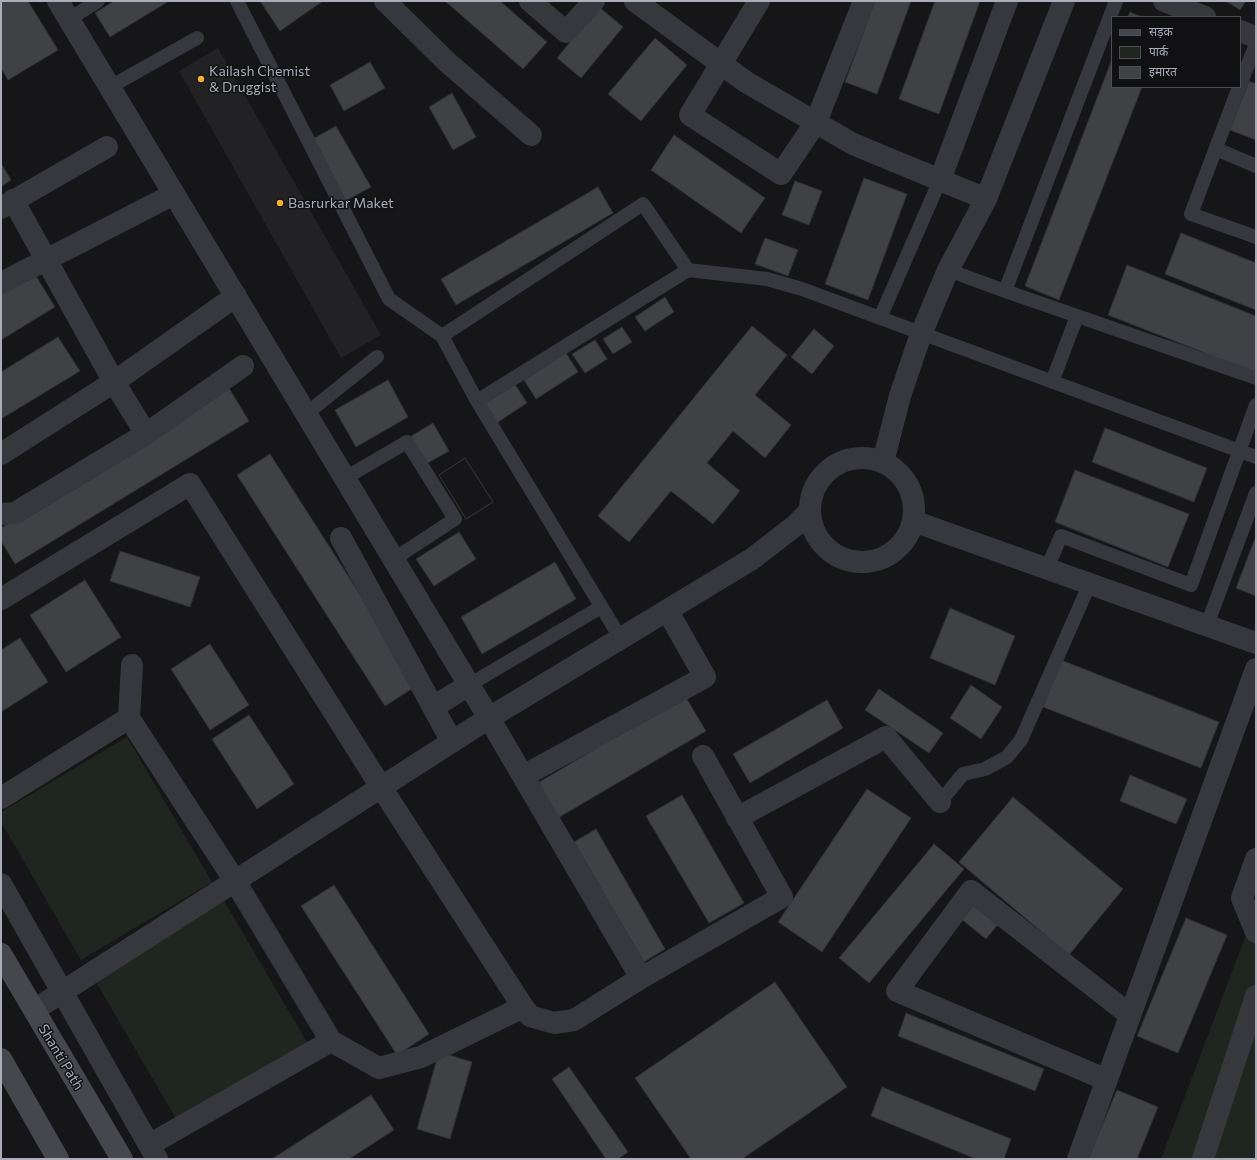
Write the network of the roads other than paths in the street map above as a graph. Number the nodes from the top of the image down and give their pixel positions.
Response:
1 (98, 1) edge
2 (237, 1) edge
3 (385, 1) edge
4 (530, 1) edge
5 (594, 1) edge
6 (635, 1) edge
7 (759, 1) edge
8 (864, 1) edge
9 (1007, 1) edge
10 (1064, 1) edge
11 (1116, 1) edge
12 (1164, 1) edge
13 (64, 10) edge
14 (1202, 16) edge
15 (1241, 30) edge
16 (197, 38) dead end
17 (1256, 38) edge
18 (1256, 44) edge
19 (721, 64) junction
20 (1241, 83) edge
21 (110, 87) junction
22 (1239, 88) edge
23 (816, 122) junction
24 (531, 135) dead end
25 (107, 147) dead end
26 (1216, 149) junction
27 (1256, 166) edge
28 (940, 180) junction
29 (174, 194) junction
30 (986, 199) junction
31 (7, 204) edge
32 (1256, 237) edge
33 (46, 259) junction
34 (688, 270) junction
35 (948, 270) junction
36 (1, 283) edge
37 (1006, 291) junction
38 (236, 296) junction
39 (1077, 316) junction
40 (880, 318) junction
41 (922, 334) junction
42 (442, 336) junction
43 (377, 357) dead end
44 (243, 366) dead end
45 (1256, 378) edge
46 (114, 382) junction
47 (1052, 382) junction
48 (477, 400) junction
49 (1256, 405) edge
50 (306, 414) junction
51 (146, 434) junction
52 (1239, 451) junction
53 (1, 454) edge
54 (1256, 457) edge
55 (883, 462) junction
56 (345, 478) junction
57 (1256, 493) edge
58 (810, 510) junction
59 (1, 514) edge
60 (913, 520) junction
61 (341, 538) dead end
62 (394, 560) junction
63 (1047, 568) junction
64 (1090, 584) junction
65 (1, 599) edge
66 (602, 607) junction
67 (667, 610) junction
68 (1207, 625) junction
69 (621, 638) junction
70 (1256, 643) edge
71 (132, 665) dead end
72 (1256, 669) edge
73 (469, 685) junction
74 (433, 707) junction
75 (129, 718) junction
76 (489, 718) junction
77 (452, 742) junction
78 (703, 756) dead end
79 (523, 776) junction
80 (381, 787) junction
81 (1, 798) edge
82 (940, 802) joint
83 (737, 818) junction
84 (1256, 859) edge
85 (235, 881) junction
86 (1, 884) edge
87 (1256, 932) edge
88 (1, 954) edge
89 (641, 978) junction
90 (62, 992) junction
91 (1256, 996) edge
92 (523, 1007) junction
93 (34, 1010) junction
94 (1130, 1015) junction
95 (331, 1041) junction
96 (1, 1059) edge
97 (1106, 1080) junction
98 (153, 1152) edge
99 (58, 1159) edge
100 (122, 1159) edge
101 (1078, 1159) edge
102 (1203, 1159) edge

1 - 13 lane
2 - 42 lane
3 - 24 street
4 - 5 street
6 - 19 street
7 - 19 street
8 - 23 street
9 - 28 street
10 - 30 street
11 - 37 lane
12 - 14 street
13 - 21 street
15 - 17 street
16 - 21 lane
18 - 20 lane
19 - 23 street
19 - 23 street
21 - 29 street
22 - 26 lane
23 - 28 street
25 - 31 street
26 - 27 lane
26 - 32 lane
28 - 30 street
28 - 40 lane
29 - 33 street
29 - 38 street
30 - 35 street
31 - 33 street
33 - 36 street
33 - 46 street
34 - 40 lane
34 - 42 lane
34 - 48 lane
35 - 37 lane
35 - 41 street
37 - 39 lane
38 - 46 street
38 - 50 street
39 - 45 lane
39 - 47 lane
40 - 41 lane
41 - 47 lane
41 - 55 street
42 - 48 lane
43 - 50 lane
44 - 51 street
46 - 51 street
46 - 53 street
47 - 52 lane
48 - 66 lane
49 - 52 lane
50 - 56 street
51 - 59 street
52 - 54 lane
52 - 63 lane
55 - 58 street
55 - 60 street
56 - 62 street
56 - 62 lane
57 - 68 lane
58 - 60 street
58 - 67 street
60 - 63 street
61 - 74 street
62 - 73 street
63 - 64 street
64 - 68 street
64 - 82 lane
65 - 80 street
66 - 69 lane
66 - 73 lane
67 - 69 street
67 - 79 street
68 - 70 street
69 - 76 street
71 - 75 street
72 - 94 street
73 - 74 street
73 - 76 street
74 - 77 street
75 - 81 street
75 - 85 street
76 - 77 street
76 - 79 street
77 - 80 street
78 - 83 street
79 - 89 street
80 - 85 street
80 - 92 street
82 - 83 street
83 - 89 street
84 - 87 street
85 - 90 street
85 - 95 street
86 - 90 street
88 - 93 main road, Shanti Path
89 - 92 street
90 - 93 street
90 - 98 street
91 - 102 street
92 - 95 street
93 - 100 main road, Shanti Path
94 - 97 street
94 - 97 street
95 - 98 street
96 - 99 main road
97 - 101 street

